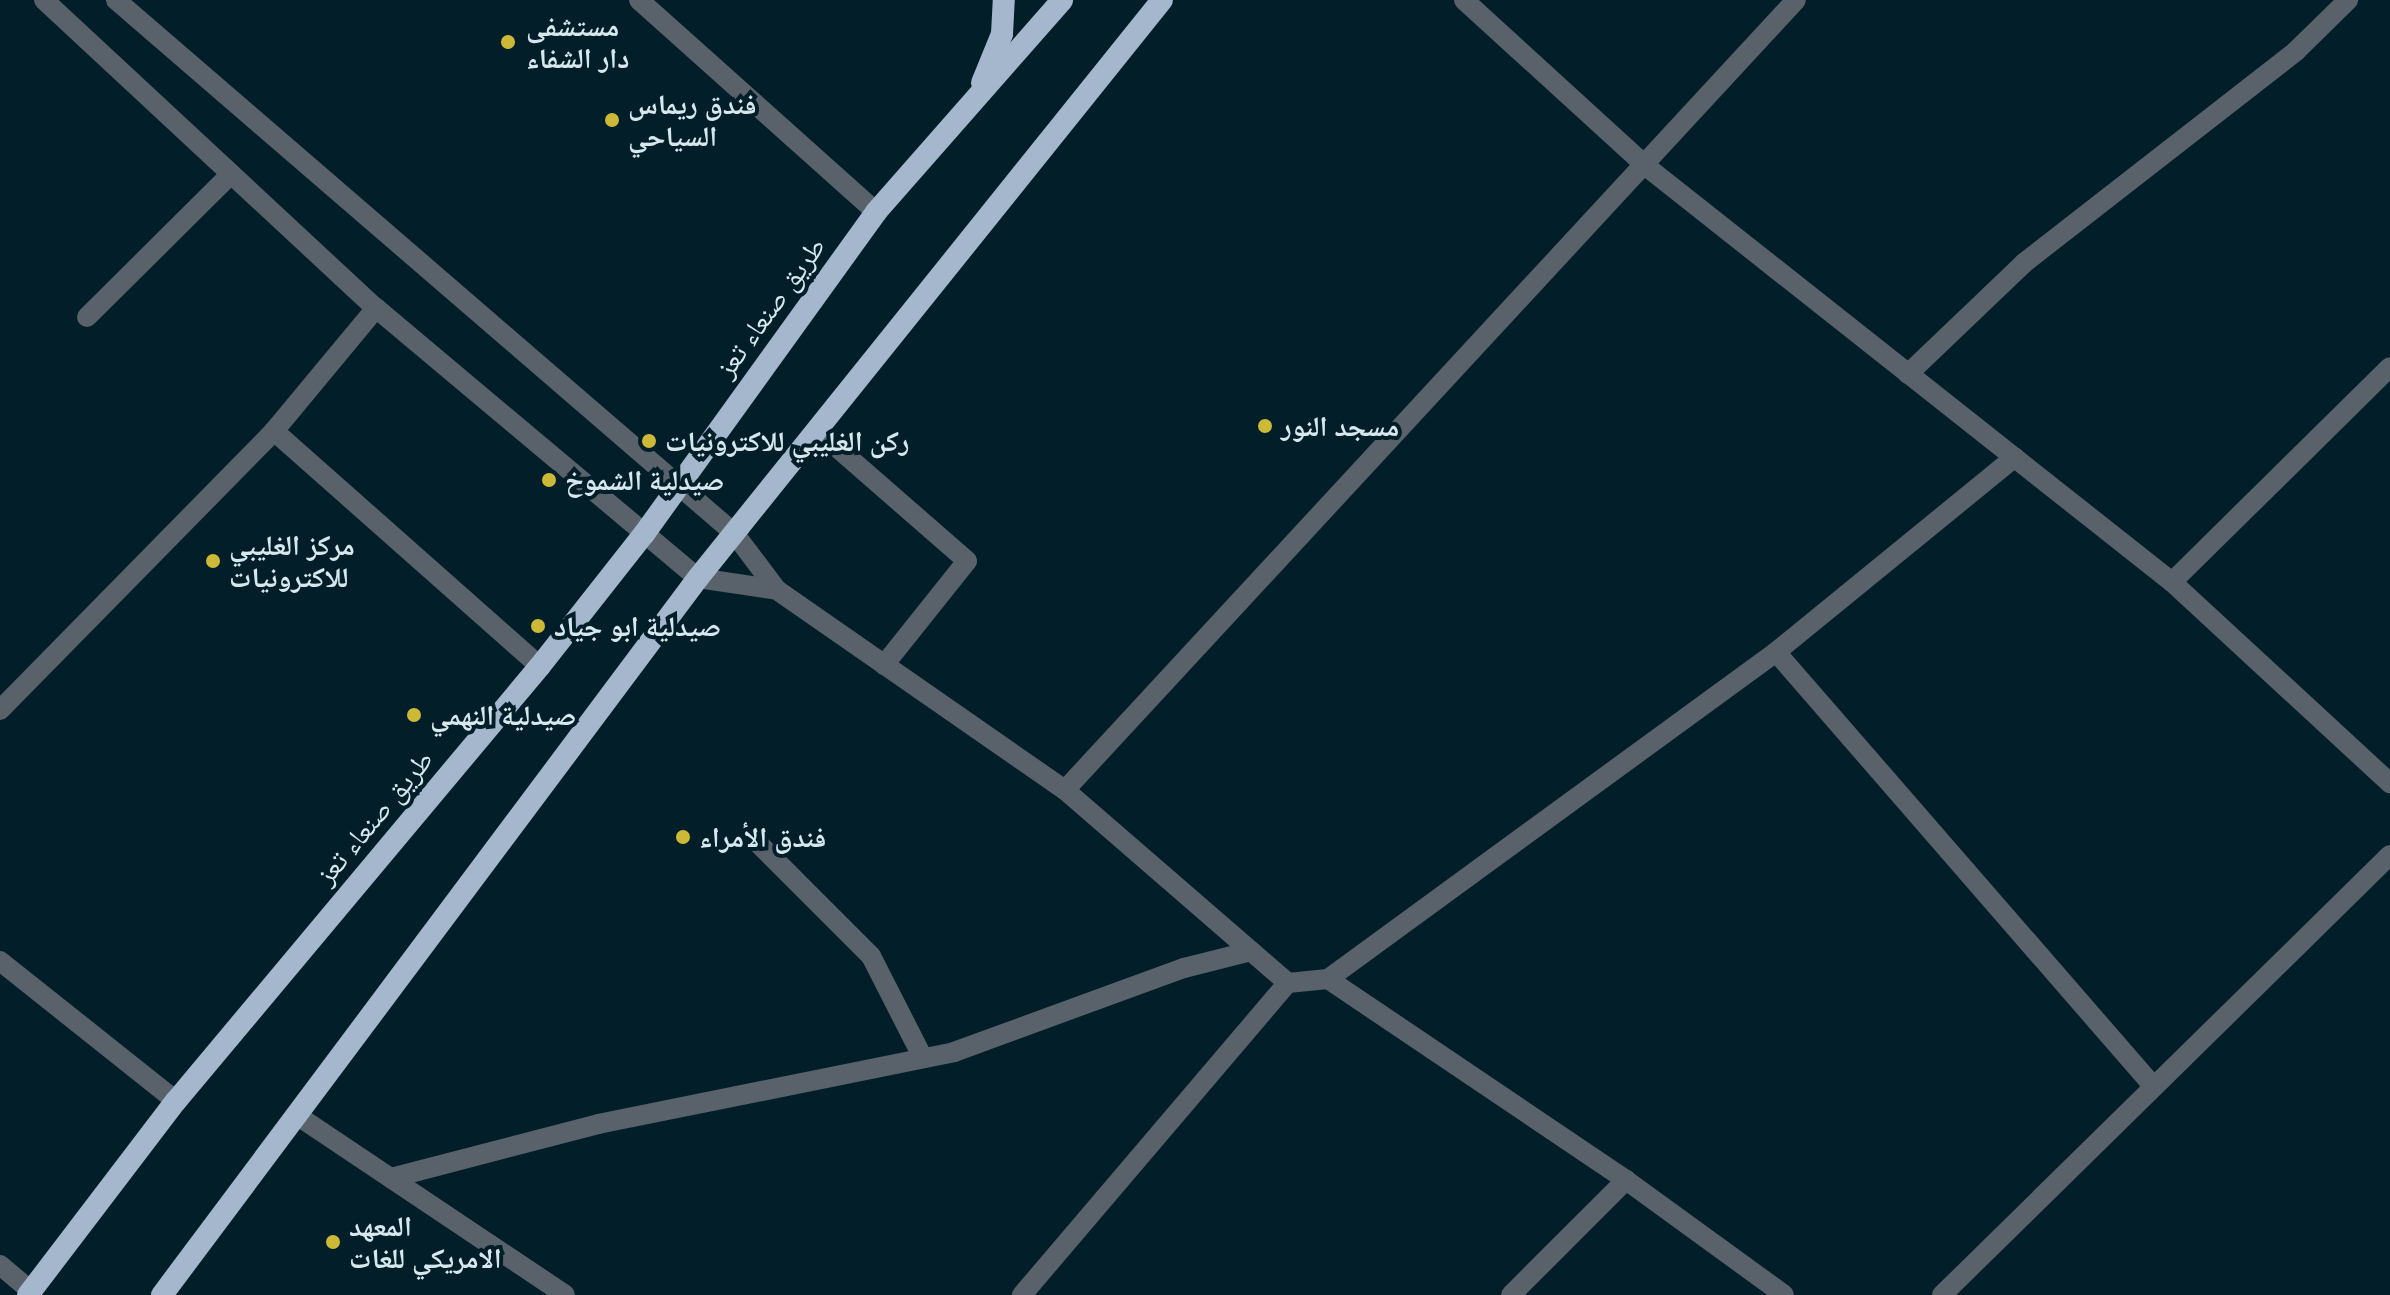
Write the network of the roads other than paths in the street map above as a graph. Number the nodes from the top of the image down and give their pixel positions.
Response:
1 (44, 0) edge
2 (116, 0) edge
3 (639, 0) edge
4 (1004, 0) edge
5 (1062, 0) edge
6 (1162, 0) edge
7 (1464, 0) edge
8 (1796, 0) edge
9 (2348, 0) edge
10 (975, 99) junction
11 (1647, 167) junction
12 (231, 174) junction
13 (876, 212) junction
14 (376, 308) junction
15 (87, 317) dead end
16 (2390, 367) edge
17 (1908, 374) junction
18 (817, 430) junction
19 (274, 431) junction
20 (2015, 457) junction
21 (678, 484) junction
22 (734, 533) junction
23 (644, 534) junction
24 (698, 578) junction
25 (2172, 582) junction
26 (777, 590) junction
27 (1776, 652) junction
28 (884, 665) junction
29 (540, 666) junction
30 (0, 710) edge
31 (2390, 783) edge
32 (1065, 790) junction
33 (753, 838) dead end
34 (2390, 855) edge
35 (1251, 951) junction
36 (0, 961) edge
37 (1328, 979) junction
38 (1288, 983) junction
39 (923, 1058) junction
40 (2154, 1087) junction
41 (176, 1101) junction
42 (298, 1116) junction
43 (391, 1178) junction
44 (1626, 1180) junction
45 (0, 1265) edge
46 (30, 1293) edge
47 (162, 1295) edge
48 (565, 1295) edge
49 (1022, 1295) edge
50 (1511, 1295) edge
51 (1784, 1295) edge
52 (1942, 1295) edge

1 - 12 street
2 - 21 street
3 - 13 street
4 - 10 highway
5 - 10 highway, طريق صنعاء تعز
6 - 18 highway
7 - 11 street
8 - 11 street
9 - 17 street
10 - 13 highway, طريق صنعاء تعز
11 - 17 street
11 - 32 street
12 - 14 street
12 - 15 street
13 - 21 highway, طريق صنعاء تعز
14 - 19 street
14 - 23 street
16 - 25 street
17 - 20 street
18 - 22 highway
18 - 28 street
19 - 29 street
19 - 30 street
20 - 25 street
20 - 27 street
21 - 22 street
21 - 23 highway, طريق صنعاء تعز
22 - 24 highway
22 - 26 street
23 - 24 street
23 - 29 highway, طريق صنعاء تعز
24 - 26 street
24 - 42 highway
25 - 31 street
26 - 28 street
27 - 37 street
27 - 40 street
28 - 32 street
29 - 41 highway, طريق صنعاء تعز
32 - 35 street
33 - 39 street
34 - 40 street
35 - 38 street
35 - 39 street
36 - 41 street
37 - 38 street
37 - 44 street
38 - 49 street
39 - 43 street
40 - 52 street
41 - 46 highway, طريق صنعاء تعز
42 - 43 street
42 - 47 highway
43 - 48 street
44 - 50 street
44 - 51 street
45 - 46 street

